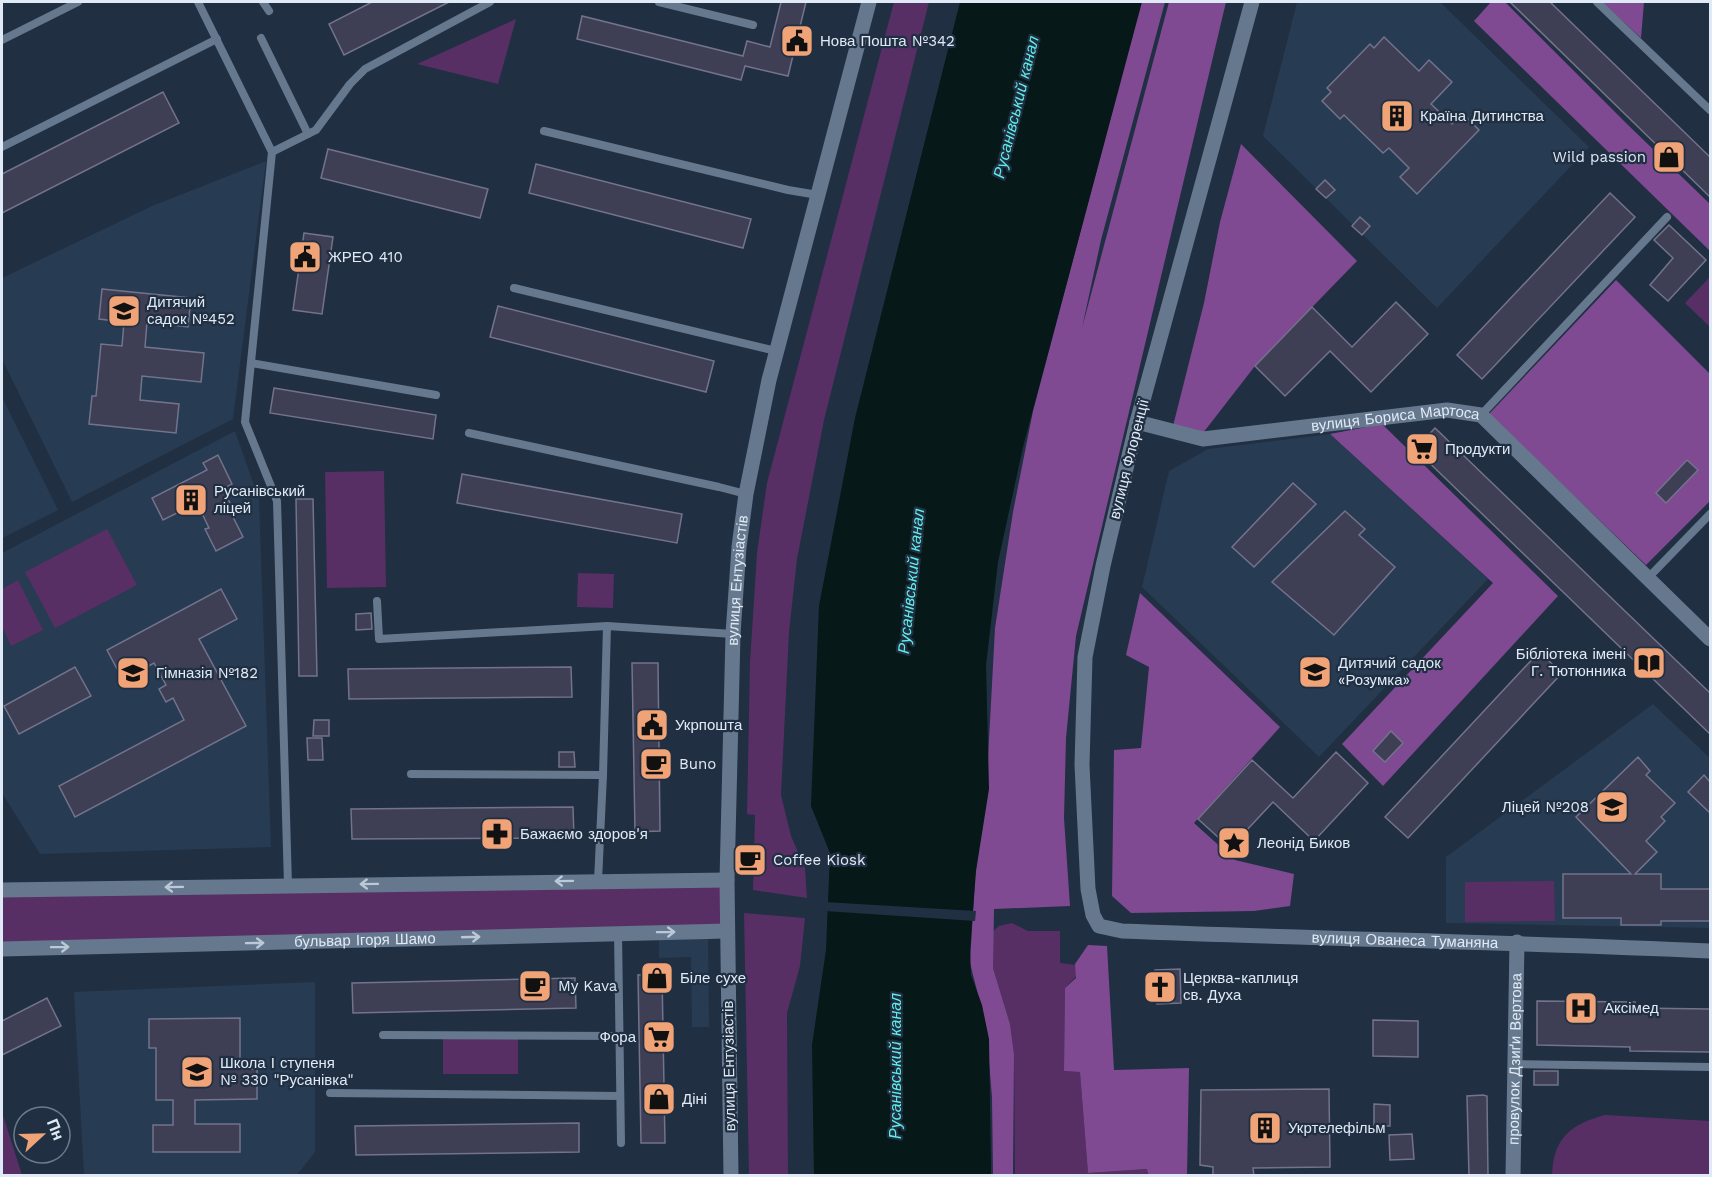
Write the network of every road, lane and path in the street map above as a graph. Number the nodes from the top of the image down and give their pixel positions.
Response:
1 (78, 2) edge
2 (198, 2) edge
3 (263, 2) edge
4 (490, 2) edge
5 (659, 2) edge
6 (869, 2) edge
7 (1252, 2) edge
8 (1597, 2) edge
9 (268, 10) dead end
10 (753, 25) dead end
11 (261, 38) dead end
12 (217, 39) junction
13 (2, 40) edge
14 (1710, 110) edge
15 (544, 131) dead end
16 (308, 134) junction
17 (2, 147) edge
18 (272, 152) junction
19 (818, 195) junction
20 (1667, 217) dead end
21 (514, 288) dead end
22 (776, 351) junction
23 (250, 363) junction
24 (436, 395) dead end
25 (1481, 415) junction
26 (1137, 422) junction
27 (469, 434) dead end
28 (746, 494) junction
29 (1710, 514) edge
30 (1647, 579) junction
31 (377, 601) dead end
32 (607, 626) junction
33 (733, 634) junction
34 (1710, 639) edge
35 (411, 774) dead end
36 (603, 775) junction
37 (727, 880) junction
38 (598, 881) junction
39 (288, 885) junction
40 (2, 890) edge
41 (1099, 926) joint
42 (728, 931) junction
43 (618, 932) junction
44 (1517, 942) junction
45 (2, 949) edge
46 (1710, 951) edge
47 (383, 1035) dead end
48 (619, 1036) junction
49 (1514, 1064) junction
50 (1710, 1066) edge
51 (330, 1093) dead end
52 (620, 1096) junction
53 (621, 1143) dead end
54 (731, 1176) edge
55 (1513, 1176) edge

1 - 13 lane
2 - 12 lane
3 - 9 lane
4 - 16 lane
5 - 10 lane
6 - 19 street, вулиця Ентузіастів
7 - 26 street, вулиця Флоренції
8 - 14 lane
11 - 16 lane
12 - 17 lane
12 - 18 lane
15 - 19 lane
16 - 18 lane
18 - 23 lane
19 - 22 street, вулиця Ентузіастів
20 - 25 lane
21 - 22 lane
22 - 28 street, вулиця Ентузіастів
23 - 24 lane
23 - 39 lane
25 - 26 street, вулиця Бориса Мартоса
25 - 30 street, вулиця Бориса Мартоса
26 - 41 street, вулиця Флоренції
27 - 28 lane
28 - 33 street, вулиця Ентузіастів
29 - 30 lane
30 - 34 street, вулиця Бориса Мартоса
31 - 32 lane
32 - 33 lane
32 - 36 lane
33 - 37 street, вулиця Ентузіастів
35 - 36 lane
36 - 38 lane
37 - 38 street
37 - 42 street, вулиця Ентузіастів
38 -> 39 street
39 -> 40 street
41 - 44 street, вулиця Ованеса Туманяна
43 -> 42 street, бульвар Ігоря Шамо
42 - 54 street, вулиця Ентузіастів
45 -> 43 street, бульвар Ігоря Шамо
43 - 48 lane
44 - 46 street, вулиця Ованеса Туманяна
44 - 49 street, провулок Дзиґи Вертова
47 - 48 lane
48 - 52 lane
49 - 50 lane
49 - 55 street, провулок Дзиґи Вертова
51 - 52 lane
52 - 53 lane

